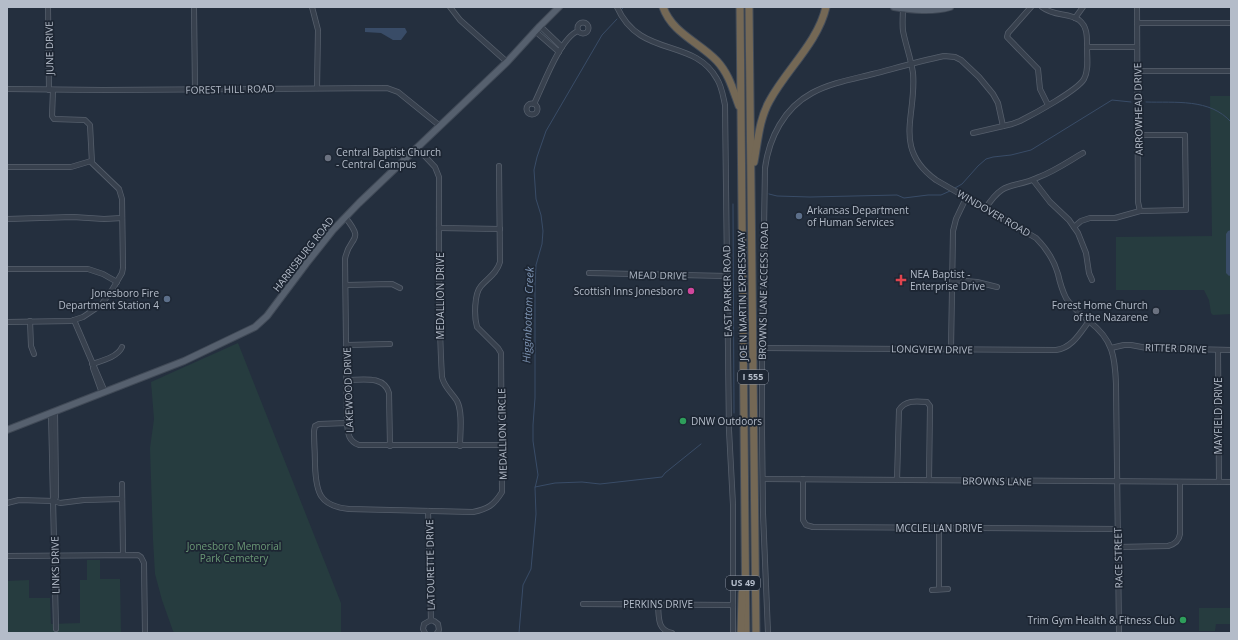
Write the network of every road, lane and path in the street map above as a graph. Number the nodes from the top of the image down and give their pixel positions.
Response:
1 (48, 7) edge
2 (194, 7) edge
3 (312, 7) edge
4 (450, 7) edge
5 (559, 7) edge
6 (617, 7) edge
7 (663, 7) edge
8 (740, 7) edge
9 (749, 7) edge
10 (894, 7) edge
11 (903, 7) edge
12 (950, 7) edge
13 (1031, 7) edge
14 (1042, 7) edge
15 (1082, 7) edge
16 (1137, 7) edge
17 (826, 8) edge
18 (1075, 18) junction
19 (1137, 23) junction
20 (1231, 23) edge
21 (537, 28) junction
22 (578, 31) dead end
23 (562, 47) junction
24 (1087, 47) junction
25 (1137, 47) junction
26 (559, 52) junction
27 (507, 62) junction
28 (912, 64) junction
29 (1137, 71) junction
30 (1231, 71) edge
31 (7, 88) edge
32 (317, 88) junction
33 (51, 90) junction
34 (195, 90) junction
35 (534, 104) dead end
36 (1048, 105) junction
37 (741, 110) junction
38 (92, 118) dead end
39 (88, 122) junction
40 (440, 126) junction
41 (1003, 126) junction
42 (973, 133) dead end
43 (1138, 136) junction
44 (417, 148) junction
45 (1083, 153) dead end
46 (91, 161) junction
47 (499, 166) dead end
48 (7, 168) edge
49 (1033, 180) junction
50 (751, 181) junction
51 (966, 198) junction
52 (985, 208) junction
53 (1140, 211) junction
54 (345, 217) junction
55 (122, 218) junction
56 (7, 219) edge
57 (1074, 227) junction
58 (439, 228) junction
59 (500, 229) junction
60 (7, 269) edge
61 (589, 273) dead end
62 (727, 276) junction
63 (952, 280) junction
64 (1092, 280) dead end
65 (117, 282) junction
66 (346, 285) junction
67 (997, 287) dead end
68 (400, 288) dead end
69 (74, 320) junction
70 (30, 321) junction
71 (1089, 321) junction
72 (7, 322) edge
73 (390, 344) dead end
74 (347, 345) junction
75 (122, 347) dead end
76 (762, 348) junction
77 (1111, 348) junction
78 (951, 349) junction
79 (1218, 350) junction
80 (1231, 350) edge
81 (34, 354) dead end
82 (92, 364) junction
83 (347, 380) junction
84 (104, 392) junction
85 (53, 412) junction
86 (347, 423) junction
87 (7, 430) edge
88 (502, 445) junction
89 (390, 446) junction
90 (460, 446) junction
91 (763, 479) junction
92 (803, 479) junction
93 (897, 480) junction
94 (930, 480) junction
95 (1117, 482) junction
96 (1180, 482) junction
97 (1219, 482) junction
98 (1231, 482) edge
99 (122, 484) dead end
100 (122, 499) junction
101 (54, 501) junction
102 (7, 503) edge
103 (428, 511) junction
104 (939, 528) junction
105 (1118, 529) junction
106 (1118, 547) junction
107 (746, 553) junction
108 (123, 554) junction
109 (54, 555) junction
110 (7, 556) edge
111 (932, 590) dead end
112 (940, 590) junction
113 (948, 590) dead end
114 (583, 604) dead end
115 (658, 605) junction
116 (733, 605) junction
117 (431, 620) junction
118 (56, 629) dead end
119 (145, 633) edge
120 (425, 633) edge
121 (437, 633) edge
122 (672, 633) edge
123 (733, 633) edge
124 (741, 633) edge
125 (746, 633) edge
126 (756, 633) edge
127 (768, 633) edge
128 (1119, 633) edge

1 - 33 street, JUNE DRIVE
2 - 34 street
3 - 32 street
4 - 27 street
5 - 21 main road, HARRISBURG ROAD
6 - 62 street, EAST PARKER ROAD
7 - 37 highway
8 - 37 highway, JOE N MARTIN EXPRESSWAY / I 555
9 - 50 highway, JOE N MARTIN EXPRESSWAY / I 555
10 - 11 main road
11 - 12 main road
11 - 28 street, WINDOVER ROAD
13 - 36 street
14 - 18 street
15 - 18 street
16 - 19 street, ARROWHEAD DRIVE
17 - 50 highway
18 - 24 street
19 - 20 street
19 - 25 street, ARROWHEAD DRIVE
21 - 23 street
21 - 26 street
21 - 27 main road, HARRISBURG ROAD
22 - 23 street
23 - 26 street
24 - 25 street
24 - 36 street
25 - 29 street, ARROWHEAD DRIVE
26 - 35 street
27 - 40 main road, HARRISBURG ROAD
28 - 41 street, BROWNS LANE ACCESS ROAD
28 - 51 street, WINDOVER ROAD
28 - 76 street, BROWNS LANE ACCESS ROAD
29 - 30 street
29 - 43 street, ARROWHEAD DRIVE
31 - 33 street, FOREST HILL ROAD
32 - 34 street, FOREST HILL ROAD
32 - 40 street, FOREST HILL ROAD
33 - 34 street, FOREST HILL ROAD
33 - 39 street, JUNE DRIVE
36 - 41 street
37 - 107 highway, JOE N MARTIN EXPRESSWAY / I 555
38 - 39 street
39 - 46 street
40 - 44 main road, HARRISBURG ROAD
41 - 42 street
43 - 53 street, ARROWHEAD DRIVE
43 - 53 street
44 - 54 main road, HARRISBURG ROAD
44 - 58 street, MEDALLION DRIVE
45 - 49 street
46 - 48 street
46 - 55 street
47 - 59 street, MEDALLION CIRCLE
49 - 52 street
49 - 57 street
50 - 126 highway, JOE N MARTIN EXPRESSWAY / I 555
51 - 52 street, WINDOVER ROAD
51 - 63 street
52 - 71 street, WINDOVER ROAD
53 - 57 street
54 - 66 street, LAKEWOOD DRIVE
54 - 84 main road, HARRISBURG ROAD
55 - 56 street
55 - 65 street
57 - 64 street
58 - 59 street
58 - 90 street, MEDALLION DRIVE
59 - 88 street, MEDALLION CIRCLE
60 - 65 street
61 - 62 street, MEAD DRIVE
62 - 116 street, EAST PARKER ROAD
63 - 67 street
63 - 78 street
65 - 69 street
66 - 68 street
66 - 74 street, LAKEWOOD DRIVE
69 - 70 street
69 - 82 street
70 - 72 street
70 - 81 street
71 - 77 street, WINDOVER ROAD
71 - 78 street, LONGVIEW DRIVE
73 - 74 street
74 - 83 street, LAKEWOOD DRIVE
75 - 82 street
76 - 78 street, LONGVIEW DRIVE
76 - 91 street, BROWNS LANE ACCESS ROAD
77 - 79 street, RITTER DRIVE
77 - 95 street, WINDOVER ROAD
79 - 80 street, RITTER DRIVE
79 - 97 street, MAYFIELD DRIVE
82 - 84 street
83 - 86 street, LAKEWOOD DRIVE
83 - 89 street
84 - 85 main road, HARRISBURG ROAD
85 - 87 main road, HARRISBURG ROAD
85 - 101 street, LINKS DRIVE
86 - 89 street, LAKEWOOD DRIVE
86 - 103 street, MEDALLION CIRCLE
88 - 90 street, LAKEWOOD DRIVE
88 - 103 street, MEDALLION CIRCLE
89 - 90 street, LAKEWOOD DRIVE
91 - 92 street, BROWNS LANE
91 - 127 street, BROWNS LANE ACCESS ROAD
92 - 93 street, BROWNS LANE
92 - 104 street, MCCLELLAN DRIVE
93 - 94 street, BROWNS LANE
93 - 94 street
94 - 95 street, BROWNS LANE
95 - 96 street, BROWNS LANE
95 - 105 street, RACE STREET
96 - 97 street, BROWNS LANE
96 - 106 street
97 - 98 street, BROWNS LANE
99 - 100 street
100 - 101 street
100 - 108 street
101 - 102 street
101 - 109 street, LINKS DRIVE
103 - 117 street, LATOURETTE DRIVE
104 - 105 street, MCCLELLAN DRIVE
104 - 112 street
105 - 106 street, RACE STREET
106 - 128 street, RACE STREET
107 - 124 highway, US 49
107 - 125 highway, JOE N MARTIN EXPRESSWAY / I 555
108 - 109 street
108 - 119 street
109 - 110 street
109 - 118 street, LINKS DRIVE
111 - 112 street
112 - 113 street
114 - 115 street, PERKINS DRIVE
115 - 116 street, PERKINS DRIVE
115 - 122 street
116 - 123 street, EAST PARKER ROAD
117 - 120 street
117 - 121 street

